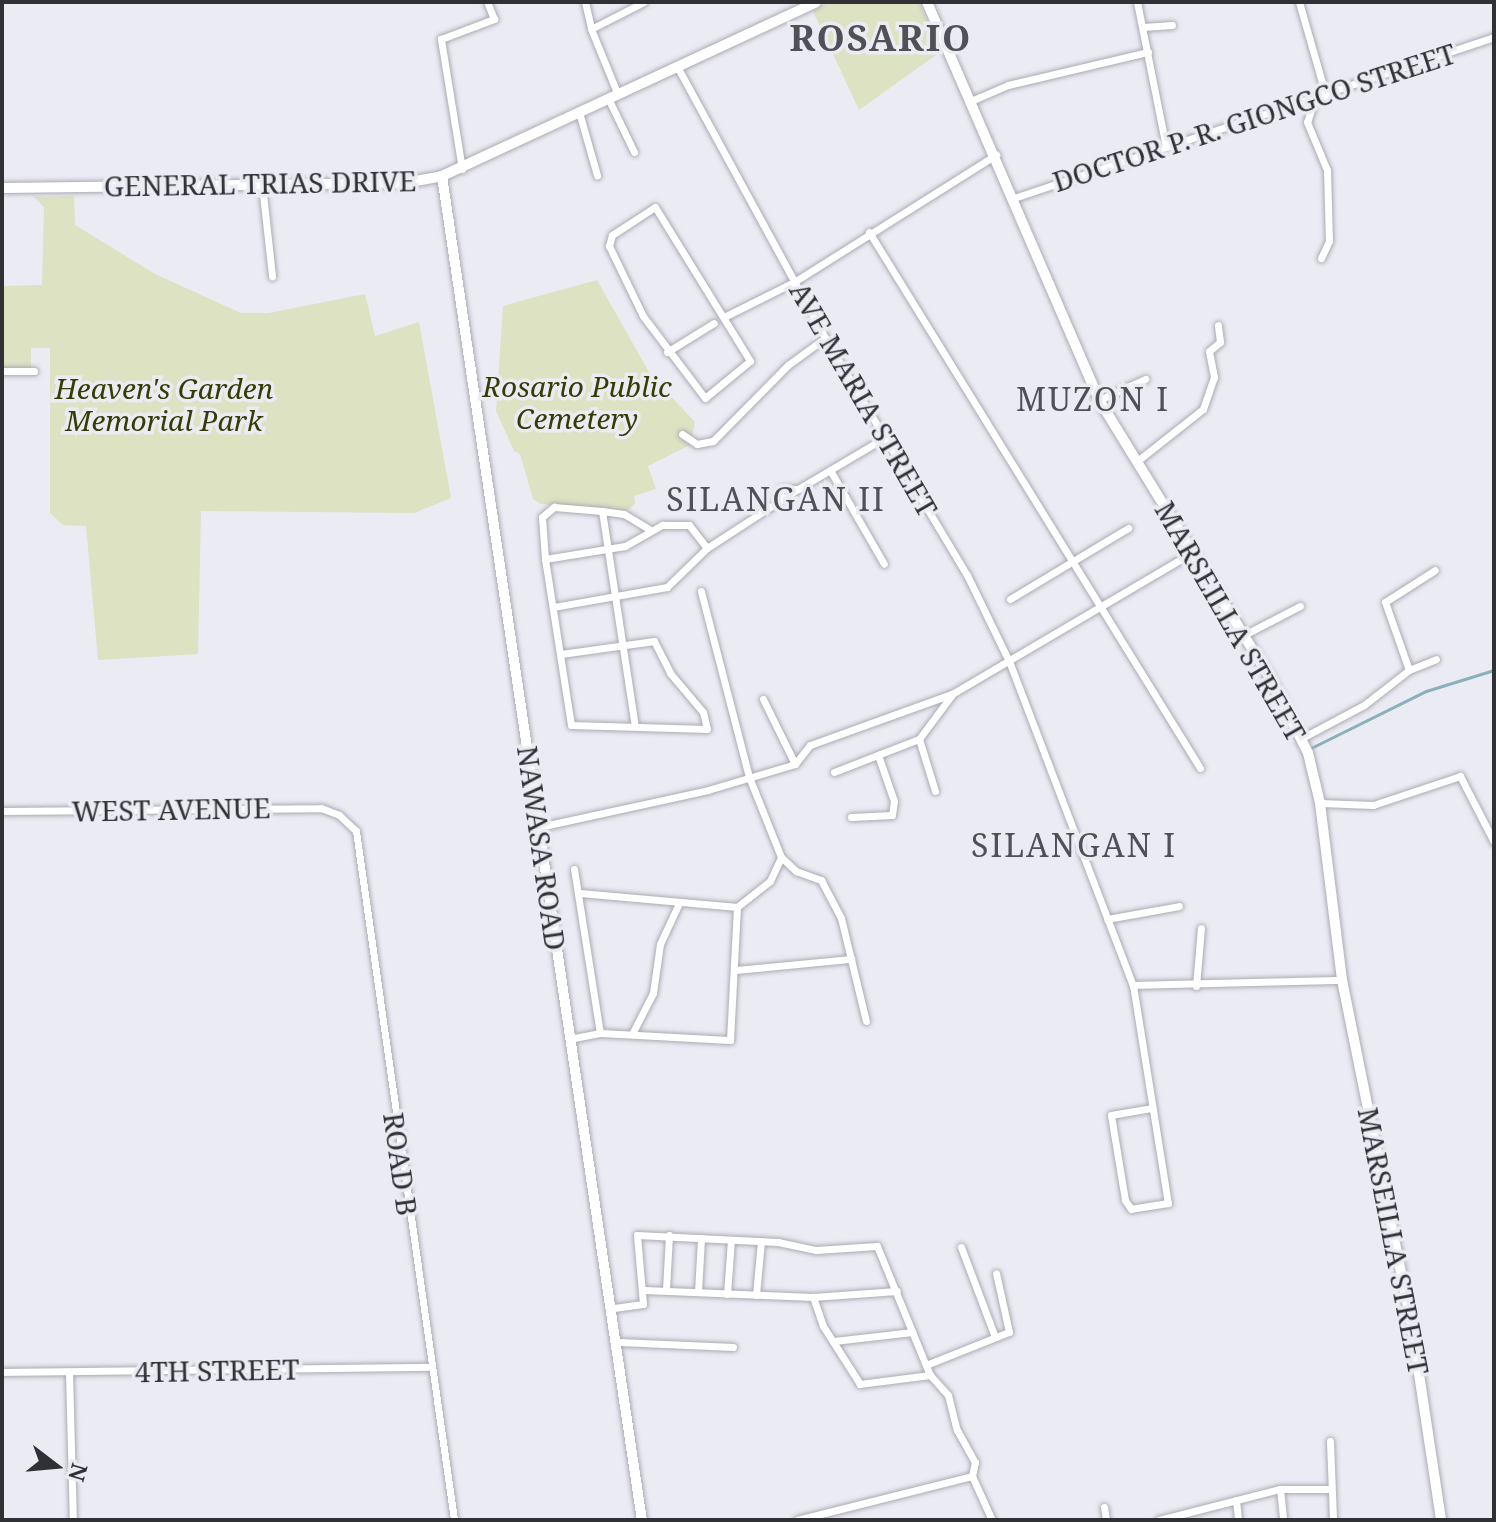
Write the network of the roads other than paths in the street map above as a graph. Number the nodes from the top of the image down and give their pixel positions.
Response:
1 (487, 2) edge
2 (585, 2) edge
3 (644, 2) edge
4 (816, 2) edge
5 (927, 2) edge
6 (1137, 2) edge
7 (1299, 2) edge
8 (1172, 25) dead end
9 (1143, 27) junction
10 (591, 29) junction
11 (1494, 37) edge
12 (1148, 52) junction
13 (679, 70) junction
14 (1326, 96) junction
15 (613, 97) junction
16 (971, 101) junction
17 (1314, 101) junction
18 (579, 112) junction
19 (1166, 147) junction
20 (634, 152) dead end
21 (996, 155) junction
22 (462, 169) junction
23 (597, 175) dead end
24 (442, 176) junction
25 (262, 185) junction
26 (2, 188) edge
27 (1014, 198) junction
28 (869, 232) junction
29 (1321, 258) dead end
30 (272, 276) dead end
31 (794, 282) junction
32 (724, 317) junction
33 (714, 323) dead end
34 (1218, 325) dead end
35 (825, 338) junction
36 (667, 352) junction
37 (2, 371) edge
38 (34, 371) dead end
39 (1145, 379) dead end
40 (1099, 400) junction
41 (682, 434) dead end
42 (886, 437) junction
43 (1136, 462) junction
44 (830, 470) junction
45 (798, 489) junction
46 (775, 502) junction
47 (602, 511) junction
48 (1128, 528) dead end
49 (649, 529) junction
50 (707, 548) junction
51 (605, 549) junction
52 (1193, 552) junction
53 (545, 559) junction
54 (1074, 561) junction
55 (884, 564) dead end
56 (1435, 570) dead end
57 (701, 591) dead end
58 (614, 597) junction
59 (1010, 599) dead end
60 (1099, 602) junction
61 (1300, 606) dead end
62 (553, 607) junction
63 (1244, 635) junction
64 (621, 643) junction
65 (561, 654) junction
66 (1436, 659) dead end
67 (1009, 661) junction
68 (1409, 670) junction
69 (952, 694) junction
70 (763, 699) dead end
71 (635, 726) junction
72 (1302, 738) junction
73 (919, 739) junction
74 (878, 755) junction
75 (795, 764) junction
76 (1200, 768) dead end
77 (834, 772) dead end
78 (749, 777) junction
79 (935, 791) dead end
80 (1320, 803) junction
81 (2, 811) edge
82 (339, 815) joint
83 (851, 817) dead end
84 (539, 827) junction
85 (1494, 842) edge
86 (781, 857) junction
87 (574, 869) dead end
88 (580, 893) junction
89 (679, 903) junction
90 (1179, 906) dead end
91 (737, 907) junction
92 (1107, 919) junction
93 (1201, 928) dead end
94 (851, 959) junction
95 (736, 970) junction
96 (1342, 980) junction
97 (1133, 985) junction
98 (1196, 986) junction
99 (866, 1021) dead end
100 (600, 1033) junction
101 (632, 1034) junction
102 (569, 1039) junction
103 (1152, 1108) junction
104 (669, 1235) junction
105 (701, 1238) junction
106 (731, 1240) junction
107 (761, 1241) junction
108 (961, 1247) dead end
109 (996, 1273) dead end
110 (666, 1289) junction
111 (644, 1290) junction
112 (897, 1291) junction
113 (698, 1292) junction
114 (727, 1294) junction
115 (756, 1295) junction
116 (813, 1297) junction
117 (614, 1308) junction
118 (912, 1332) junction
119 (995, 1337) junction
120 (834, 1341) junction
121 (619, 1342) junction
122 (733, 1347) dead end
123 (926, 1365) junction
124 (432, 1367) junction
125 (2, 1372) edge
126 (69, 1372) junction
127 (930, 1375) junction
128 (1330, 1441) dead end
129 (972, 1476) junction
130 (1280, 1489) junction
131 (1330, 1489) junction
132 (1236, 1500) junction
133 (1104, 1507) dead end
134 (825, 1518) edge
135 (73, 1520) edge
136 (454, 1520) edge
137 (642, 1520) edge
138 (797, 1520) edge
139 (992, 1520) edge
140 (1106, 1520) edge
141 (1159, 1520) edge
142 (1238, 1520) edge
143 (1283, 1520) edge
144 (1333, 1520) edge
145 (1441, 1520) edge

1 - 22 street
2 - 10 street
3 - 10 street
4 - 13 main road, GENERAL TRIAS DRIVE
5 - 16 main road, MARSEILLA STREET
6 - 9 street
7 - 14 street
8 - 9 street
9 - 12 street
10 - 15 street
11 - 14 street, DOCTOR P. R. GIONGCO STREET
12 - 16 street
12 - 19 street
13 - 15 main road, GENERAL TRIAS DRIVE
13 - 31 street, AVE MARIA STREET
14 - 17 street, DOCTOR P. R. GIONGCO STREET
15 - 18 main road, GENERAL TRIAS DRIVE
15 - 20 street
16 - 21 main road, MARSEILLA STREET
17 - 19 street, DOCTOR P. R. GIONGCO STREET
17 - 29 street
18 - 22 main road, GENERAL TRIAS DRIVE
18 - 23 street
19 - 27 street, DOCTOR P. R. GIONGCO STREET
21 - 27 main road, MARSEILLA STREET
21 - 28 street
22 - 24 main road, GENERAL TRIAS DRIVE
24 - 25 main road, GENERAL TRIAS DRIVE
24 - 84 main road, NAWASA ROAD
25 - 26 main road, GENERAL TRIAS DRIVE
25 - 30 street
27 - 40 main road, MARSEILLA STREET
28 - 31 street
28 - 54 street
31 - 32 street
31 - 35 street, AVE MARIA STREET
32 - 36 street
32 - 36 street
33 - 36 street
34 - 43 street
35 - 41 street
35 - 42 street, AVE MARIA STREET
37 - 38 street
39 - 40 street
40 - 43 main road, MARSEILLA STREET
42 - 44 street
42 - 67 street, AVE MARIA STREET
43 - 52 main road, MARSEILLA STREET
44 - 45 street
44 - 55 street
45 - 46 street
45 - 46 street
46 - 50 street
47 - 49 street
47 - 51 street
47 - 53 street
48 - 54 street
49 - 50 street
49 - 51 street
50 - 58 street
51 - 53 street
51 - 58 street
52 - 60 street
52 - 63 main road, MARSEILLA STREET
53 - 62 street
54 - 59 street
54 - 60 street
56 - 68 street
57 - 78 street
58 - 62 street
58 - 64 street
60 - 67 street
60 - 76 street
61 - 63 street
62 - 65 street
63 - 72 main road, MARSEILLA STREET
64 - 65 street
64 - 71 street
64 - 71 street
65 - 71 street
66 - 68 street
67 - 69 street
67 - 92 street, AVE MARIA STREET
68 - 72 street
69 - 73 street
69 - 75 street
70 - 75 street
72 - 80 main road, MARSEILLA STREET
73 - 74 street
73 - 79 street
74 - 77 street
74 - 83 street
75 - 78 street
78 - 84 street
78 - 86 street
80 - 85 street
80 - 96 main road, MARSEILLA STREET
81 - 82 street, WEST AVENUE
82 - 124 street, ROAD B
84 - 102 main road, NAWASA ROAD
86 - 91 street
86 - 94 street
87 - 88 street
88 - 89 street
88 - 100 street
89 - 91 street
89 - 101 street
90 - 92 street
91 - 95 street
92 - 97 street, AVE MARIA STREET
93 - 98 street
94 - 95 street
94 - 99 street
95 - 101 street
96 - 98 street
96 - 145 main road, MARSEILLA STREET
97 - 98 street
97 - 103 street, AVE MARIA STREET
100 - 101 street
100 - 102 street
102 - 117 main road, NAWASA ROAD
103 - 103 street, AVE MARIA STREET
104 - 105 street
104 - 110 street
104 - 111 street
105 - 106 street
105 - 113 street
106 - 107 street
106 - 114 street
107 - 112 street
107 - 115 street
108 - 119 street
109 - 119 street
110 - 111 street
110 - 113 street
111 - 117 street
112 - 116 street
112 - 118 street
113 - 114 street
114 - 115 street
115 - 116 street
116 - 120 street
117 - 121 main road, NAWASA ROAD
118 - 120 street
118 - 123 street
119 - 123 street
120 - 127 street
121 - 122 street
121 - 137 main road, NAWASA ROAD
123 - 127 street
124 - 126 street, 4TH STREET
124 - 136 street, ROAD B
125 - 126 street, 4TH STREET
126 - 135 street
127 - 129 street
128 - 131 street
129 - 134 street
129 - 139 street
130 - 131 street
130 - 132 street
130 - 143 street
131 - 144 street
132 - 141 street
132 - 142 street
133 - 140 street
134 - 138 street

